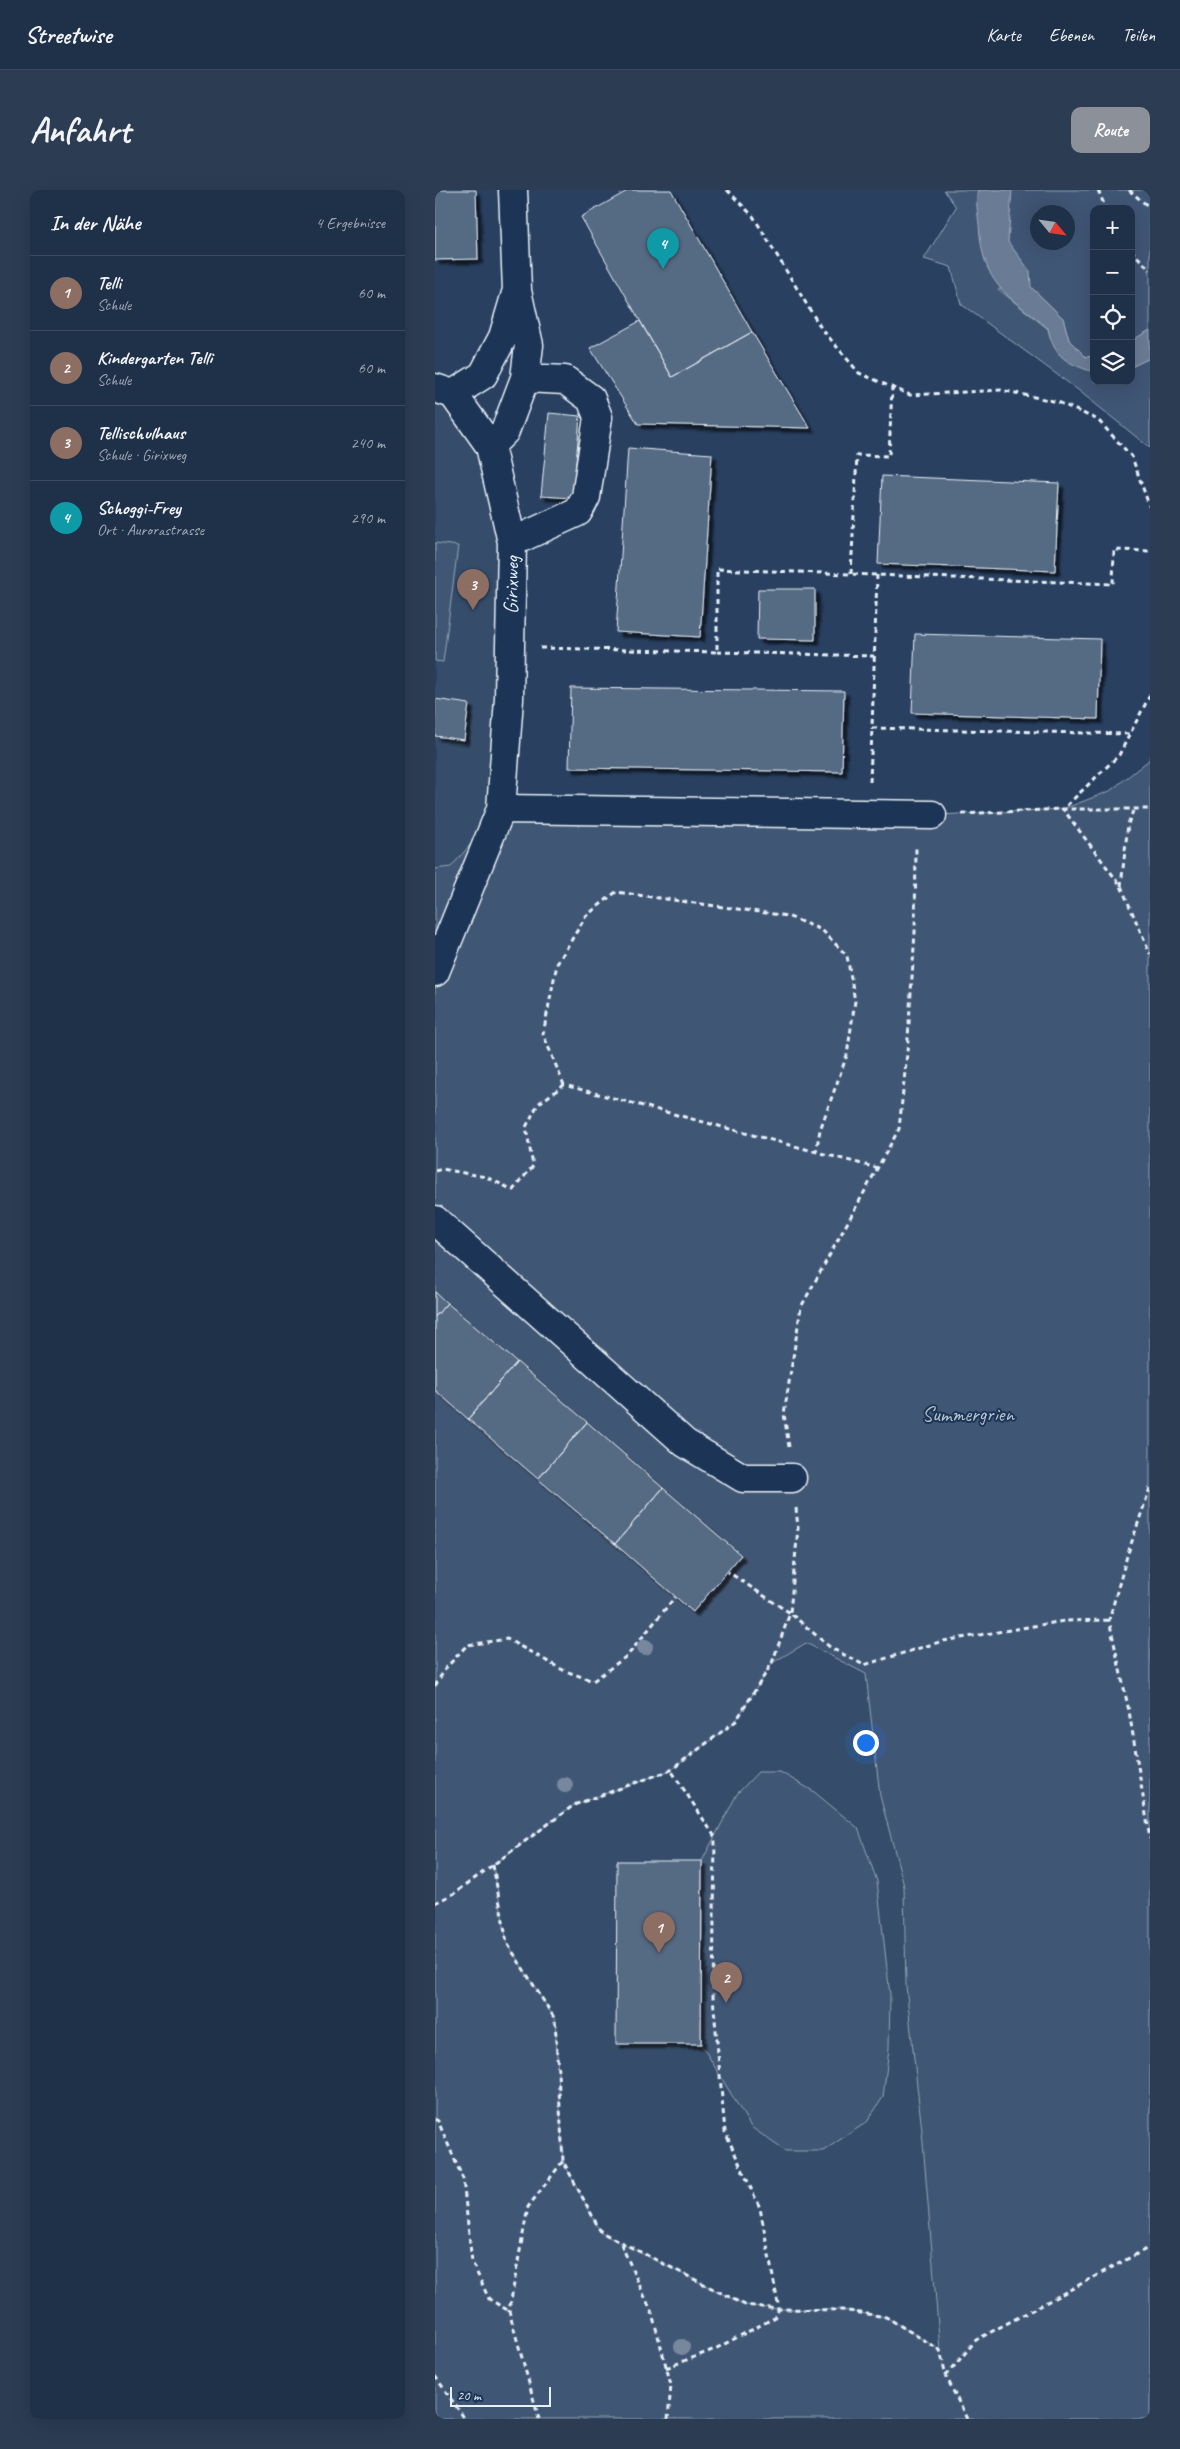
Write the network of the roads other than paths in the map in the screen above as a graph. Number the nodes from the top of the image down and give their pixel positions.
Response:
1 (518, 193) edge
2 (517, 290) junction
3 (525, 378) junction
4 (444, 391) edge
5 (490, 446) junction
6 (512, 542) junction
7 (501, 809) junction
8 (924, 815) road end
9 (435, 972) edge
10 (435, 1220) edge
11 (792, 1478) road end

1 - 2 street
2 - 3 street
2 - 4 street
3 - 5 street
3 - 6 street
4 - 5 street, Girixweg
5 - 6 street, Girixweg
6 - 7 street, Girixweg
7 - 8 street
7 - 9 street, Girixweg
10 - 11 street

